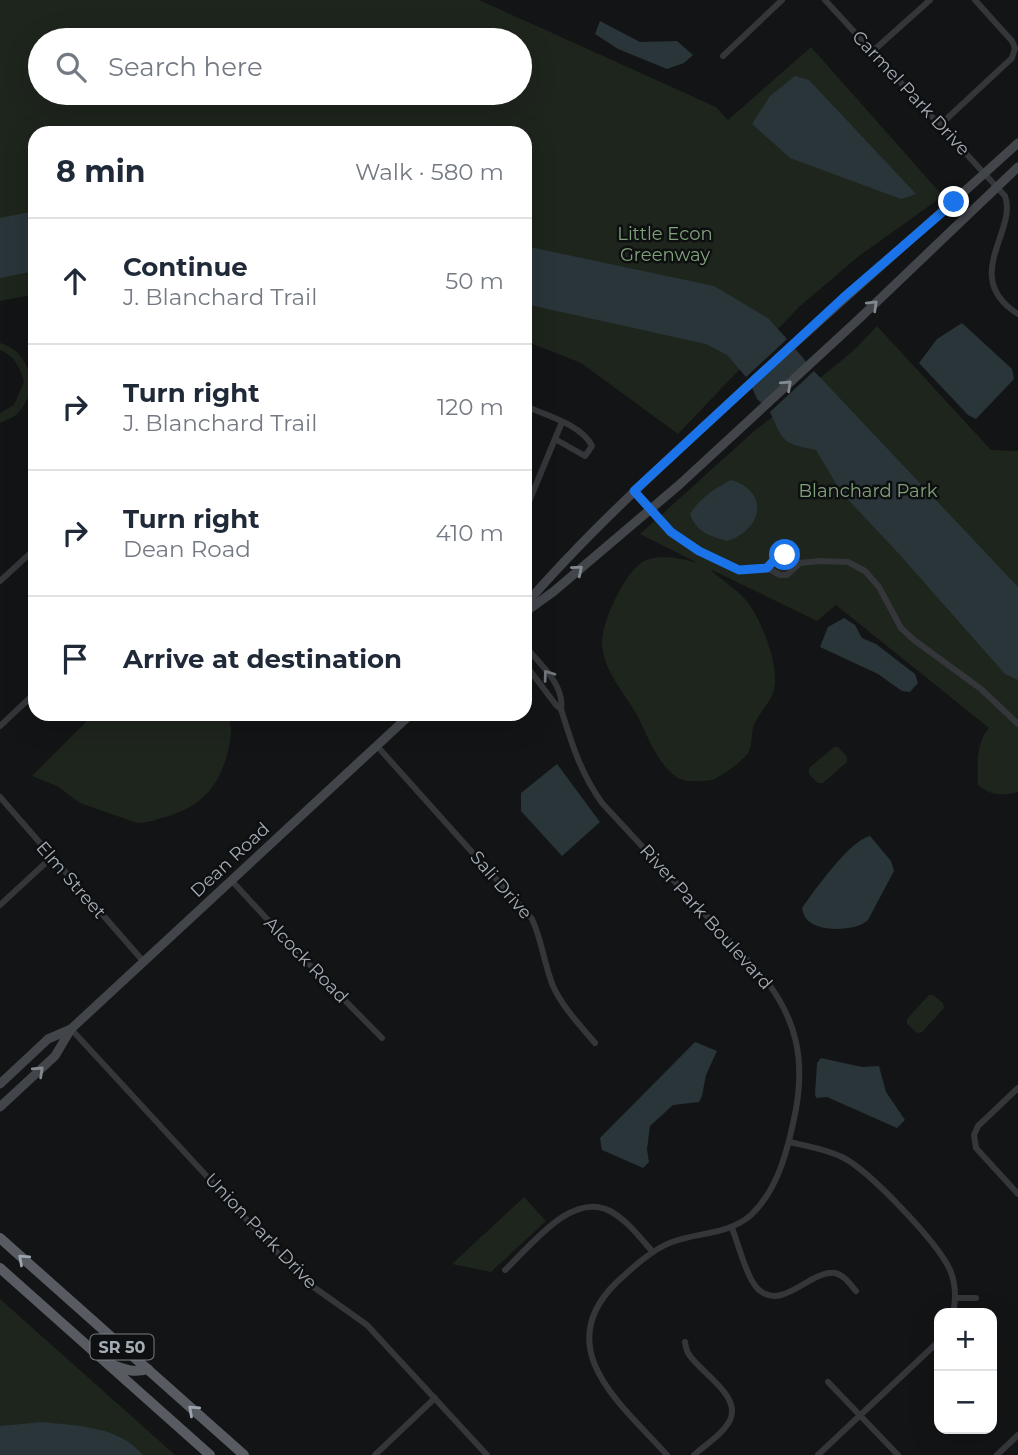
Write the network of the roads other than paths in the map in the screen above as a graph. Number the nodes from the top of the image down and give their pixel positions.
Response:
1 (782, 0) edge
2 (825, 0) edge
3 (930, 0) edge
4 (975, 0) edge
5 (873, 51) junction
6 (723, 55) dead end
7 (940, 125) junction
8 (1018, 143) edge
9 (1018, 167) edge
10 (985, 173) junction
11 (997, 186) junction
12 (1018, 314) edge
13 (532, 409) edge
14 (562, 422) junction
15 (555, 439) junction
16 (634, 491) junction
17 (532, 494) edge
18 (651, 509) junction
19 (28, 555) edge
20 (800, 563) junction
21 (767, 568) junction
22 (0, 581) edge
23 (532, 598) edge
24 (532, 607) edge
25 (532, 655) edge
26 (532, 673) edge
27 (28, 700) edge
28 (561, 709) junction
29 (404, 721) edge
30 (1018, 724) edge
31 (0, 726) edge
32 (377, 746) junction
33 (0, 797) edge
34 (52, 857) junction
35 (231, 880) junction
36 (0, 905) edge
37 (143, 961) junction
38 (71, 1030) junction
39 (382, 1038) dead end
40 (595, 1043) dead end
41 (0, 1084) edge
42 (1018, 1088) edge
43 (0, 1107) edge
44 (789, 1142) junction
45 (1018, 1194) edge
46 (732, 1228) junction
47 (0, 1238) edge
48 (653, 1252) junction
49 (0, 1268) edge
50 (505, 1270) dead end
51 (856, 1291) dead end
52 (956, 1298) junction
53 (976, 1298) dead end
54 (954, 1308) edge
55 (685, 1342) dead end
56 (934, 1346) edge
57 (104, 1361) junction
58 (148, 1369) junction
59 (828, 1382) dead end
60 (435, 1398) junction
61 (861, 1416) junction
62 (1018, 1435) edge
63 (210, 1455) edge
64 (244, 1455) edge
65 (375, 1455) edge
66 (487, 1455) edge
67 (667, 1455) edge
68 (694, 1455) edge
69 (818, 1455) edge
70 (898, 1455) edge
71 (997, 1455) edge

1 - 6 street
2 - 5 street, Carmel Park Drive
3 - 5 street
4 - 7 street
5 - 7 street, Carmel Park Drive
7 - 10 street, Carmel Park Drive
8 - 10 main road
9 - 11 main road
10 - 11 street, Carmel Park Drive
10 - 16 main road
11 - 12 street
18 -> 11 main road
13 - 14 street
14 - 15 street
14 - 15 street
15 - 17 street
16 - 18 street
16 - 23 main road
18 - 21 street
24 -> 18 main road
19 - 22 street
20 - 21 street
20 - 21 street
20 - 30 street
28 -> 25 street, River Park Boulevard
26 - 28 street, River Park Boulevard
27 - 31 street
28 - 44 street, River Park Boulevard
29 - 32 main road, Dean Road
32 - 35 main road, Dean Road
32 - 40 street, Sali Drive
33 - 34 street, Elm Street
34 - 36 street
34 - 37 street, Elm Street
35 - 37 main road, Dean Road
35 - 39 street, Alcock Road
37 - 38 main road, Dean Road
38 - 41 main road, Dean Road
43 -> 38 main road, Dean Road
38 - 60 street, Union Park Drive
42 - 45 street
44 - 46 street, River Park Boulevard
44 - 52 street
46 - 48 street, River Park Boulevard
46 - 51 street
58 -> 47 highway, SR 50
48 - 50 street
48 - 67 street, River Park Boulevard
49 - 57 highway, SR 50
52 - 53 street
52 - 54 street
55 - 68 street
56 - 61 street
57 - 58 highway
57 - 63 highway, SR 50
64 -> 58 highway, SR 50
59 - 61 street
60 - 65 street
60 - 66 street, Union Park Drive
61 - 69 street
61 - 70 street
62 - 71 street

